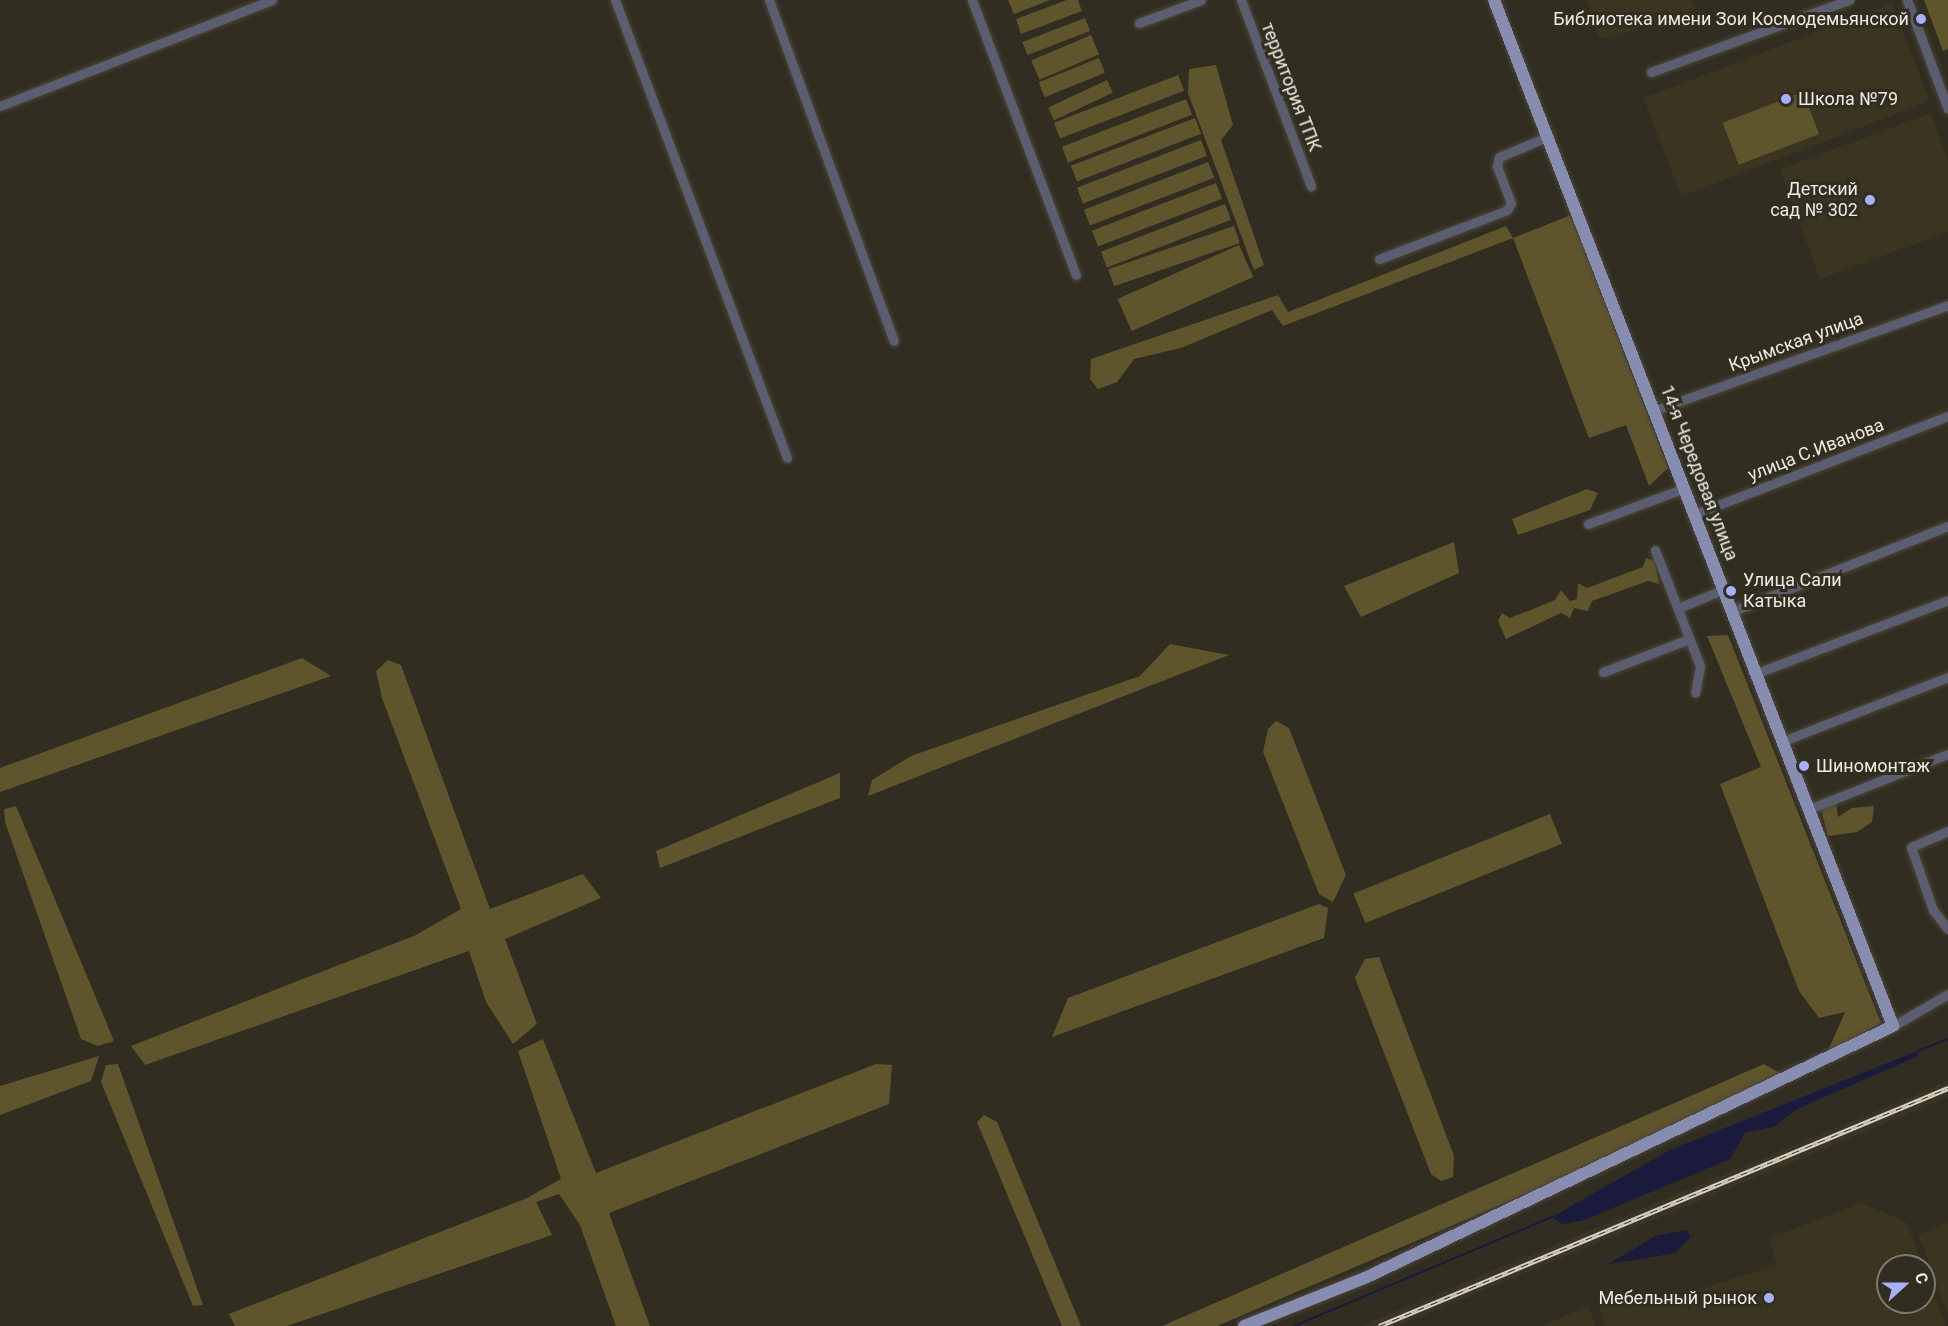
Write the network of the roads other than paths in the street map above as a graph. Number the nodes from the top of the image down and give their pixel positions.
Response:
1 (272, 0) edge
2 (615, 0) edge
3 (769, 0) edge
4 (972, 0) edge
5 (1201, 0) edge
6 (1241, 0) edge
7 (1494, 0) edge
8 (1849, 0) edge
9 (1906, 0) edge
10 (1139, 23) dead end
11 (1652, 72) dead end
12 (0, 106) edge
13 (1948, 110) edge
14 (1549, 136) junction
15 (1311, 186) dead end
16 (1379, 259) dead end
17 (1076, 275) dead end
18 (1948, 305) edge
19 (894, 340) dead end
20 (1655, 410) junction
21 (1948, 416) edge
22 (787, 458) dead end
23 (1685, 488) junction
24 (1695, 514) junction
25 (1588, 524) dead end
26 (1948, 526) edge
27 (1655, 550) dead end
28 (1725, 589) junction
29 (1948, 600) edge
30 (1678, 608) junction
31 (1733, 611) junction
32 (1689, 639) junction
33 (1603, 672) dead end
34 (1757, 673) junction
35 (1948, 677) edge
36 (1695, 693) dead end
37 (1783, 741) junction
38 (1948, 754) edge
39 (1809, 809) junction
40 (1948, 831) edge
41 (1948, 923) edge
42 (1948, 994) edge
43 (1893, 1026) junction
44 (1244, 1326) edge

1 - 12 street
2 - 22 street
3 - 19 street
4 - 17 street
5 - 10 street
6 - 15 street, территория ТПК
7 - 14 main road, 14-я Чередовая улица
8 - 11 street
9 - 13 street
14 - 16 street
14 - 20 main road, 14-я Чередовая улица
18 - 20 street, Крымская улица
20 - 23 main road, 14-я Чередовая улица
21 - 24 street, улица С.Иванова
23 - 24 main road, 14-я Чередовая улица
23 - 25 street
24 - 28 main road, 14-я Чередовая улица
26 - 31 street
27 - 30 street
28 - 30 street
28 - 31 main road, 14-я Чередовая улица
29 - 34 street
30 - 32 street
31 - 34 main road, 14-я Чередовая улица
32 - 33 street
32 - 36 street
34 - 37 main road, 14-я Чередовая улица
35 - 37 street
37 - 39 main road, 14-я Чередовая улица
38 - 39 street
39 - 43 main road, 14-я Чередовая улица
40 - 41 street
42 - 43 street
43 - 44 main road

